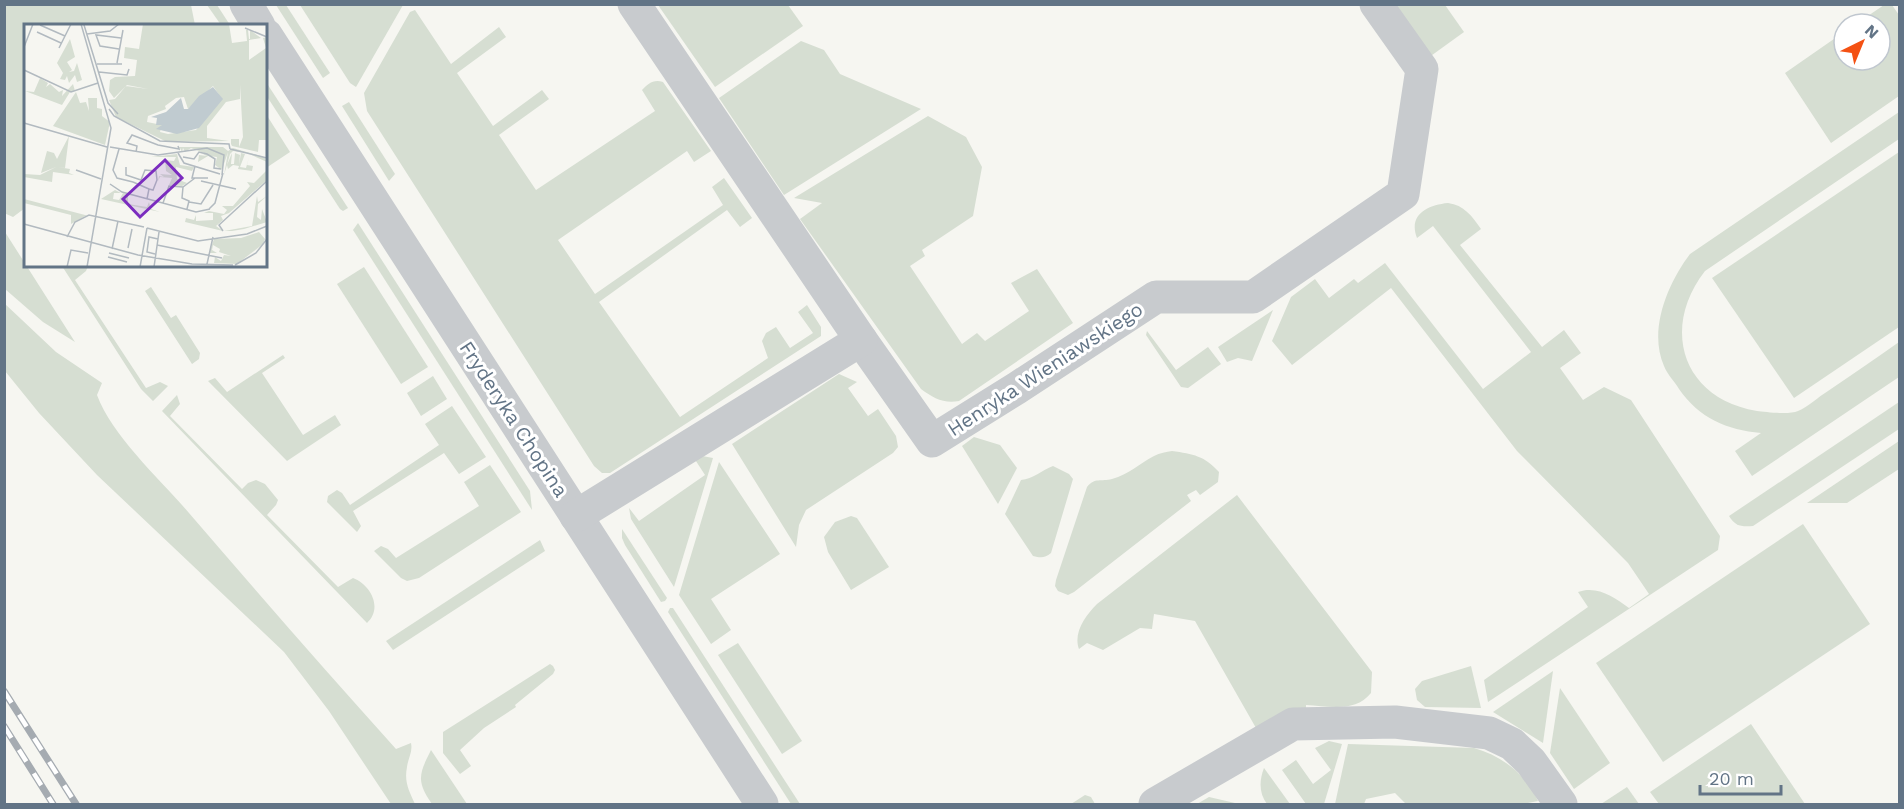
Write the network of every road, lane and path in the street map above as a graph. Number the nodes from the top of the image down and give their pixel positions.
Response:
1 (246, 4) edge
2 (633, 4) edge
3 (1376, 4) edge
4 (259, 24) edge
5 (267, 37) edge
6 (861, 340) junction
7 (576, 516) junction
8 (762, 804) edge
9 (1155, 804) edge
10 (1561, 804) edge

1 - 4 street
2 - 6 street, Henryka Wieniawskiego
3 - 6 street, Henryka Wieniawskiego
5 - 7 street, Fryderyka Chopina
6 - 7 street
7 - 8 street, Fryderyka Chopina
9 - 10 street

